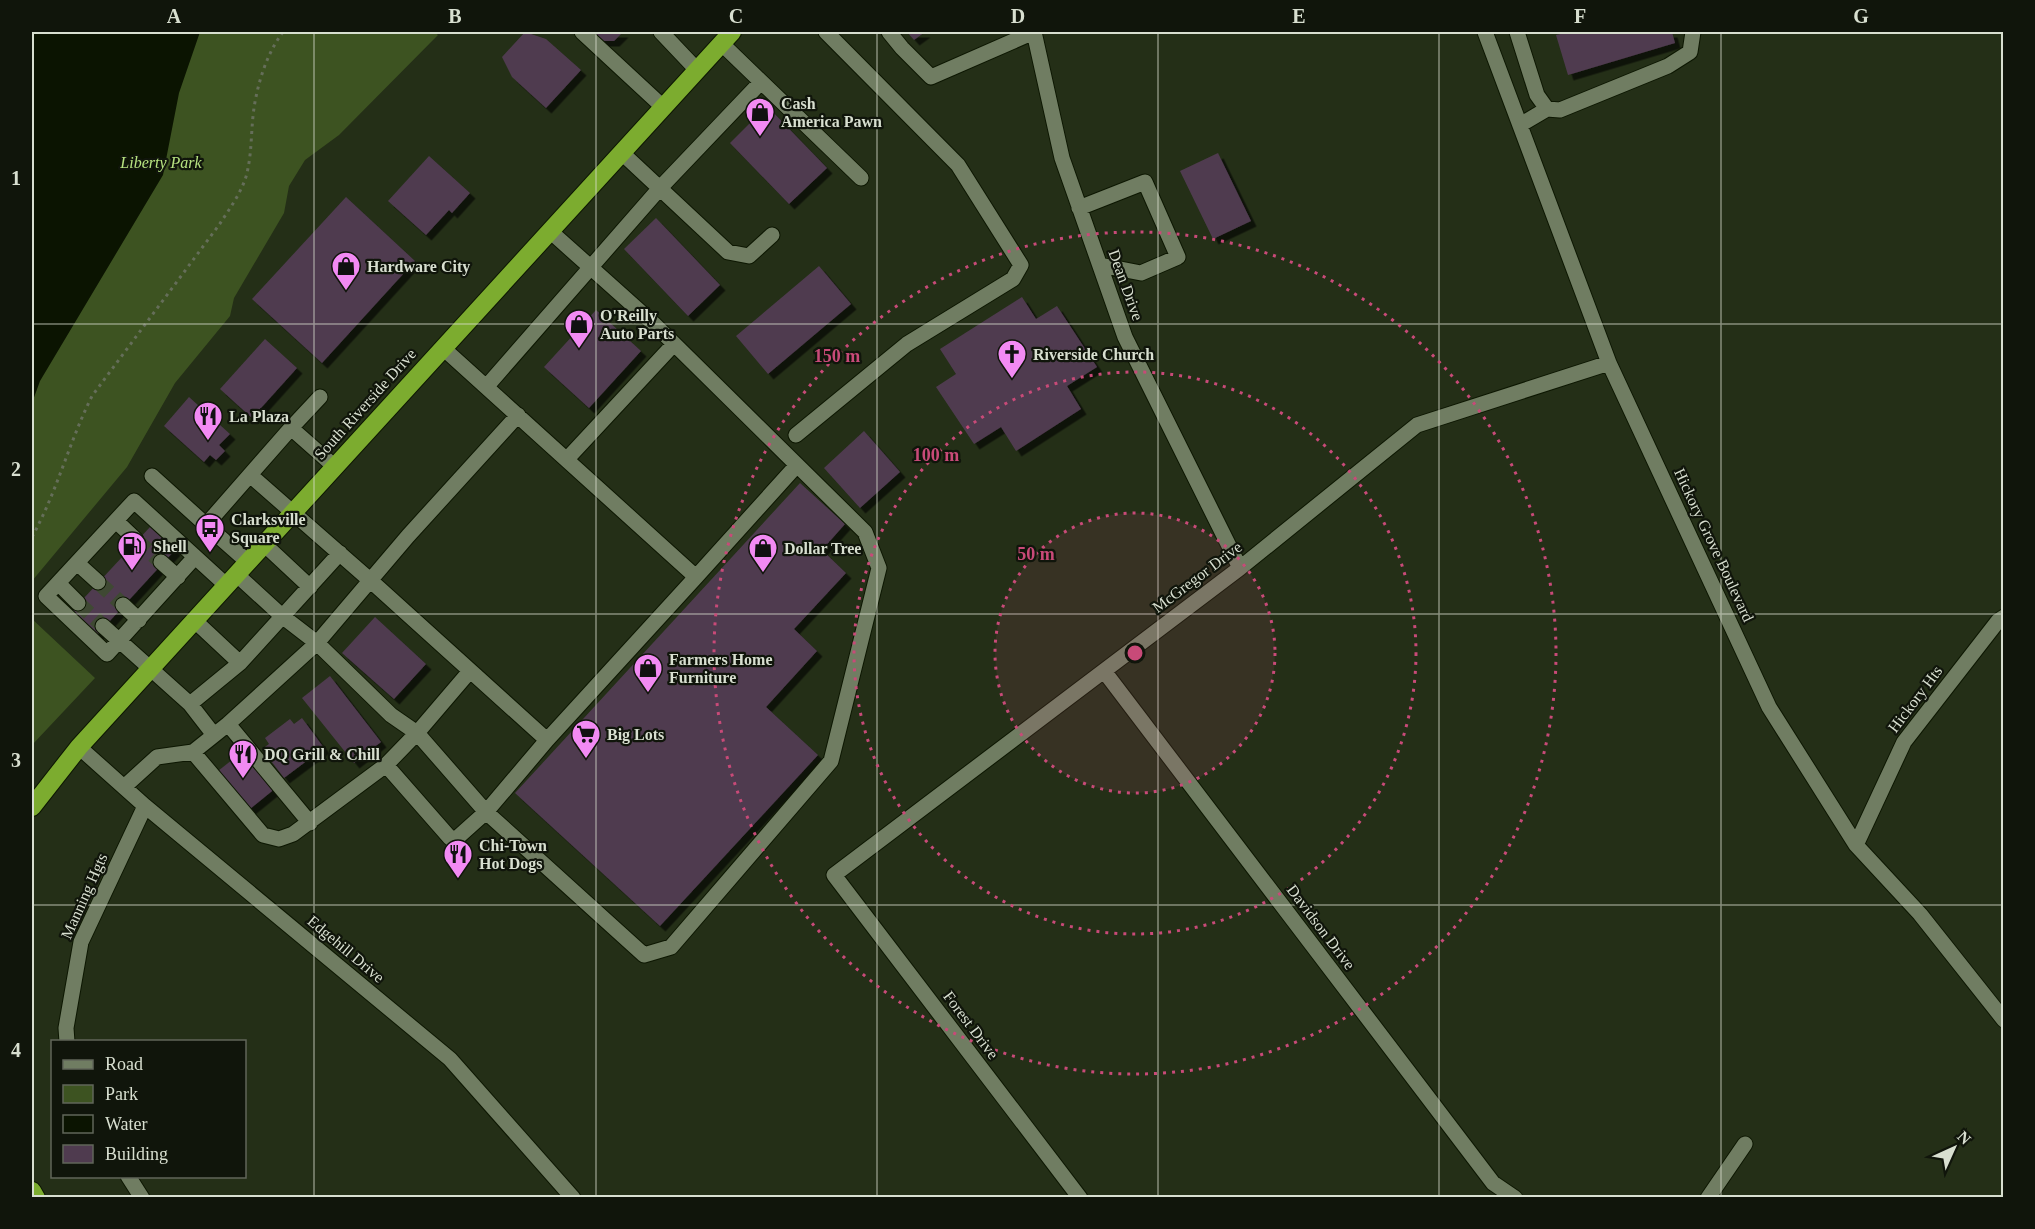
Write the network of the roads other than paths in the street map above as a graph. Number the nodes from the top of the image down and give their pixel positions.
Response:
1 (582, 32) edge
2 (661, 32) edge
3 (826, 32) edge
4 (889, 32) edge
5 (1034, 32) edge
6 (1485, 32) edge
7 (1517, 32) edge
8 (1693, 32) edge
9 (725, 36) edge
10 (697, 70) junction
11 (761, 82) junction
12 (663, 107) junction
13 (1547, 109) junction
14 (1520, 124) junction
15 (621, 152) junction
16 (861, 178) dead end
17 (660, 188) junction
18 (1079, 208) junction
19 (550, 231) junction
20 (772, 235) dead end
21 (1100, 265) junction
22 (591, 268) junction
23 (674, 344) junction
24 (443, 348) junction
25 (1609, 363) junction
26 (487, 386) junction
27 (320, 397) dead end
28 (518, 415) junction
29 (291, 428) junction
30 (796, 435) dead end
31 (567, 459) junction
32 (796, 465) junction
33 (335, 466) junction
34 (250, 475) junction
35 (152, 476) dead end
36 (294, 512) junction
37 (116, 521) junction
38 (206, 525) junction
39 (136, 540) tunnel mouth
40 (264, 544) junction
41 (340, 553) junction
42 (195, 557) junction
43 (161, 562) tunnel mouth
44 (77, 563) junction
45 (1240, 568) junction
46 (237, 574) junction
47 (178, 577) junction
48 (696, 577) junction
49 (371, 581) junction
50 (98, 582) tunnel mouth
51 (58, 584) junction
52 (310, 587) junction
53 (78, 603) tunnel mouth
54 (123, 605) tunnel mouth
55 (282, 616) junction
56 (2004, 617) edge
57 (139, 620) junction
58 (194, 620) junction
59 (103, 626) tunnel mouth
60 (119, 641) junction
61 (317, 643) junction
62 (240, 663) junction
63 (150, 668) junction
64 (470, 671) junction
65 (1104, 671) junction
66 (190, 704) junction
67 (228, 724) junction
68 (417, 733) junction
69 (214, 735) junction
70 (548, 740) junction
71 (79, 747) junction
72 (193, 752) junction
73 (386, 765) junction
74 (124, 787) junction
75 (146, 806) junction
76 (32, 807) edge
77 (486, 812) junction
78 (310, 822) junction
79 (1856, 845) junction
80 (834, 875) joint
81 (2004, 1020) edge
82 (67, 1040) edge
83 (1745, 1144) dead end
84 (129, 1178) edge
85 (32, 1191) edge
86 (36, 1197) edge
87 (142, 1197) edge
88 (573, 1197) edge
89 (1080, 1197) edge
90 (1515, 1197) edge
91 (1708, 1197) edge

1 - 12 street
2 - 10 street
3 - 30 street
4 - 5 street
5 - 18 street, Dean Drive
6 - 14 street, Hickory Grove Boulevard
7 - 13 street
8 - 13 street
9 - 10 highway, South Riverside Drive
9 - 11 street
10 - 12 highway, South Riverside Drive
11 - 16 street
11 - 17 street
12 - 15 highway, South Riverside Drive
13 - 14 street
14 - 25 street, Hickory Grove Boulevard
15 - 17 street
15 - 19 highway, South Riverside Drive
17 - 20 street
17 - 22 street
18 - 21 street, Dean Drive
18 - 21 street
19 - 22 street
19 - 24 highway, South Riverside Drive
21 - 45 street, Dean Drive
22 - 23 street
22 - 26 street
23 - 31 street
23 - 32 street
24 - 26 street
24 - 33 highway, South Riverside Drive
25 - 45 street, McGregor Drive
25 - 79 street, Hickory Grove Boulevard
26 - 28 street
27 - 29 street
28 - 31 street
28 - 49 street
29 - 33 street
29 - 34 street
31 - 48 street
32 - 48 street
32 - 77 street
33 - 36 highway, South Riverside Drive
34 - 36 street
34 - 38 street
35 - 38 street
36 - 40 highway, South Riverside Drive
36 - 41 street
37 - 39 street
37 - 42 street
37 - 44 street
38 - 46 street
40 - 46 highway, South Riverside Drive
40 - 52 street
41 - 49 street
41 - 52 street
42 - 46 street
42 - 47 street
43 - 47 street
44 - 50 street
44 - 51 street
45 - 65 street, McGregor Drive
46 - 55 street
46 - 58 highway, South Riverside Drive
47 - 57 street
48 - 70 street
49 - 61 street
49 - 64 street
51 - 53 street
51 - 60 street
52 - 55 street
54 - 57 street
55 - 61 street
55 - 62 street
56 - 79 street, Hickory Hts
57 - 60 street
58 - 62 street
58 - 63 highway, South Riverside Drive
59 - 60 street
60 - 63 street
61 - 67 street
61 - 68 street
62 - 66 street
63 - 66 street
63 - 71 highway, South Riverside Drive
64 - 68 street
64 - 70 street
65 - 80 street, McGregor Drive
65 - 90 street, Davidson Drive
66 - 69 street
67 - 69 street
67 - 78 street
68 - 73 street
68 - 77 street
69 - 72 street
70 - 77 street
71 - 74 street, Edgehill Drive
71 - 76 highway, South Riverside Drive
72 - 74 street
72 - 78 street
73 - 77 street
73 - 78 street
74 - 75 street, Edgehill Drive
75 - 82 street, Manning Hgts
75 - 88 street, Edgehill Drive
79 - 81 street, Hickory Grove Boulevard
80 - 89 street, Forest Drive
83 - 91 street
84 - 87 street
85 - 86 highway

